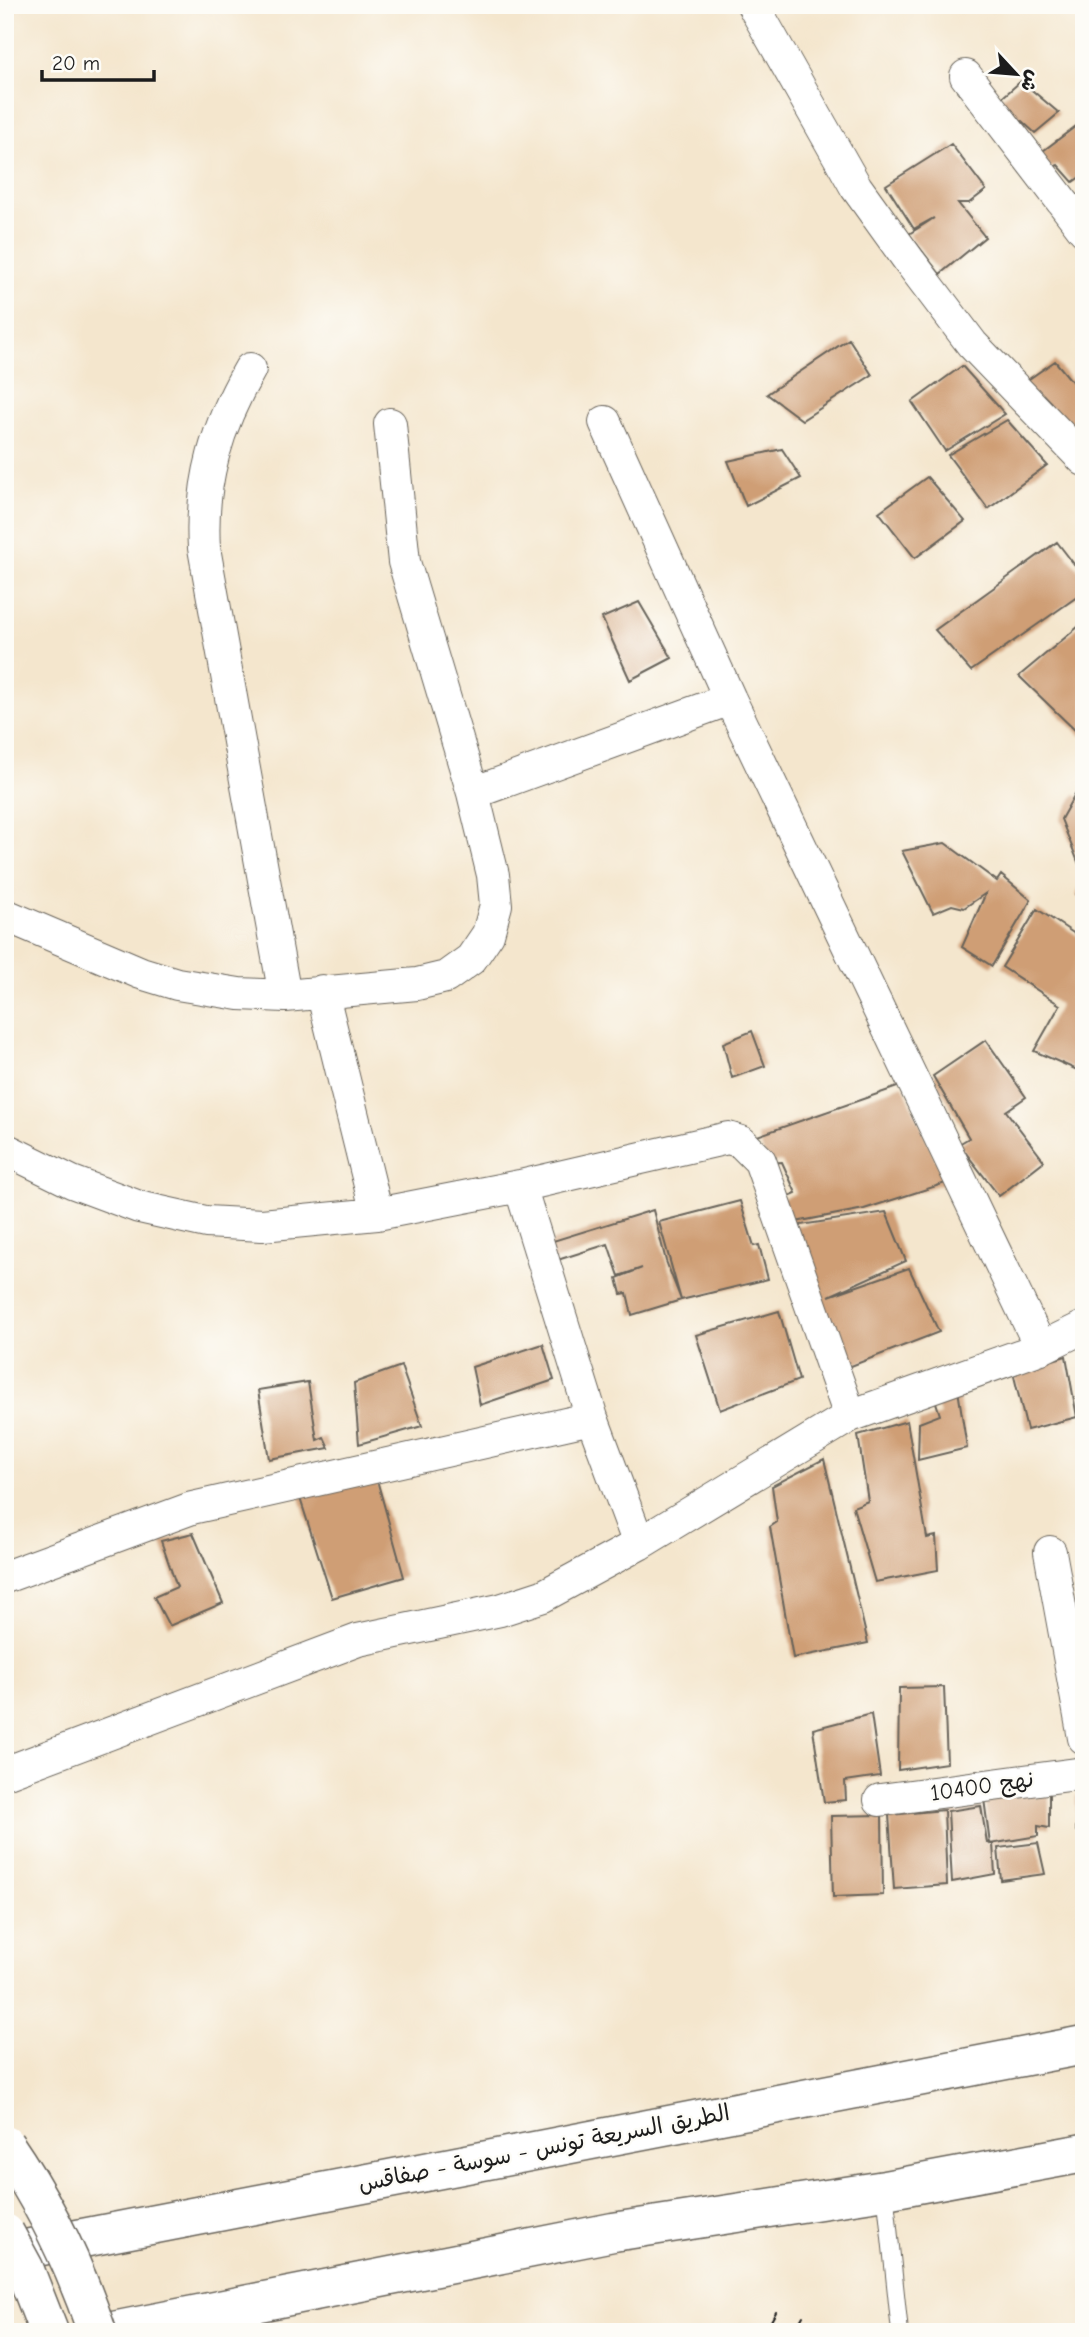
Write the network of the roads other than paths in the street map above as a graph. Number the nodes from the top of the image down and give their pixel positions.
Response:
1 (753, 5) edge
2 (966, 76) dead end
3 (1084, 230) edge
4 (250, 369) dead end
5 (605, 422) dead end
6 (390, 424) dead end
7 (1084, 460) edge
8 (730, 699) junction
9 (473, 793) junction
10 (5, 915) edge
11 (322, 991) junction
12 (285, 996) junction
13 (5, 1149) edge
14 (520, 1186) junction
15 (377, 1214) junction
16 (1084, 1328) edge
17 (1041, 1348) junction
18 (850, 1416) junction
19 (592, 1418) junction
20 (639, 1544) junction
21 (1049, 1552) dead end
22 (5, 1577) edge
23 (1084, 1738) edge
24 (5, 1773) edge
25 (1084, 1773) edge
26 (880, 1800) dead end
27 (1084, 2045) edge
28 (5, 2145) edge
29 (1084, 2153) edge
30 (885, 2190) junction
31 (5, 2231) edge
32 (104, 2232) junction
33 (5, 2253) edge
34 (49, 2332) edge
35 (97, 2332) edge
36 (108, 2332) edge
37 (900, 2332) edge

1 - 7 street
2 - 3 street
4 - 12 street
5 - 8 street
6 - 9 street
8 - 9 street
8 - 17 street
9 - 11 street
10 - 12 street
11 - 12 street
11 - 15 street
13 - 15 street
14 - 15 street
14 - 18 street
14 - 19 street
16 - 17 street
17 - 18 street
18 - 20 street
19 - 20 street
19 - 22 street
20 - 24 street
21 - 23 street
25 - 26 street, نهج 10400
27 - 32 highway, الطريق السريعة تونس - سوسة - صفاقس
28 - 35 highway, bridge
29 - 30 highway
30 - 36 highway
30 - 37 lane
31 - 32 highway
31 - 34 highway, bridge
32 - 33 highway, الطريق السريعة تونس - سوسة - صفاقس

